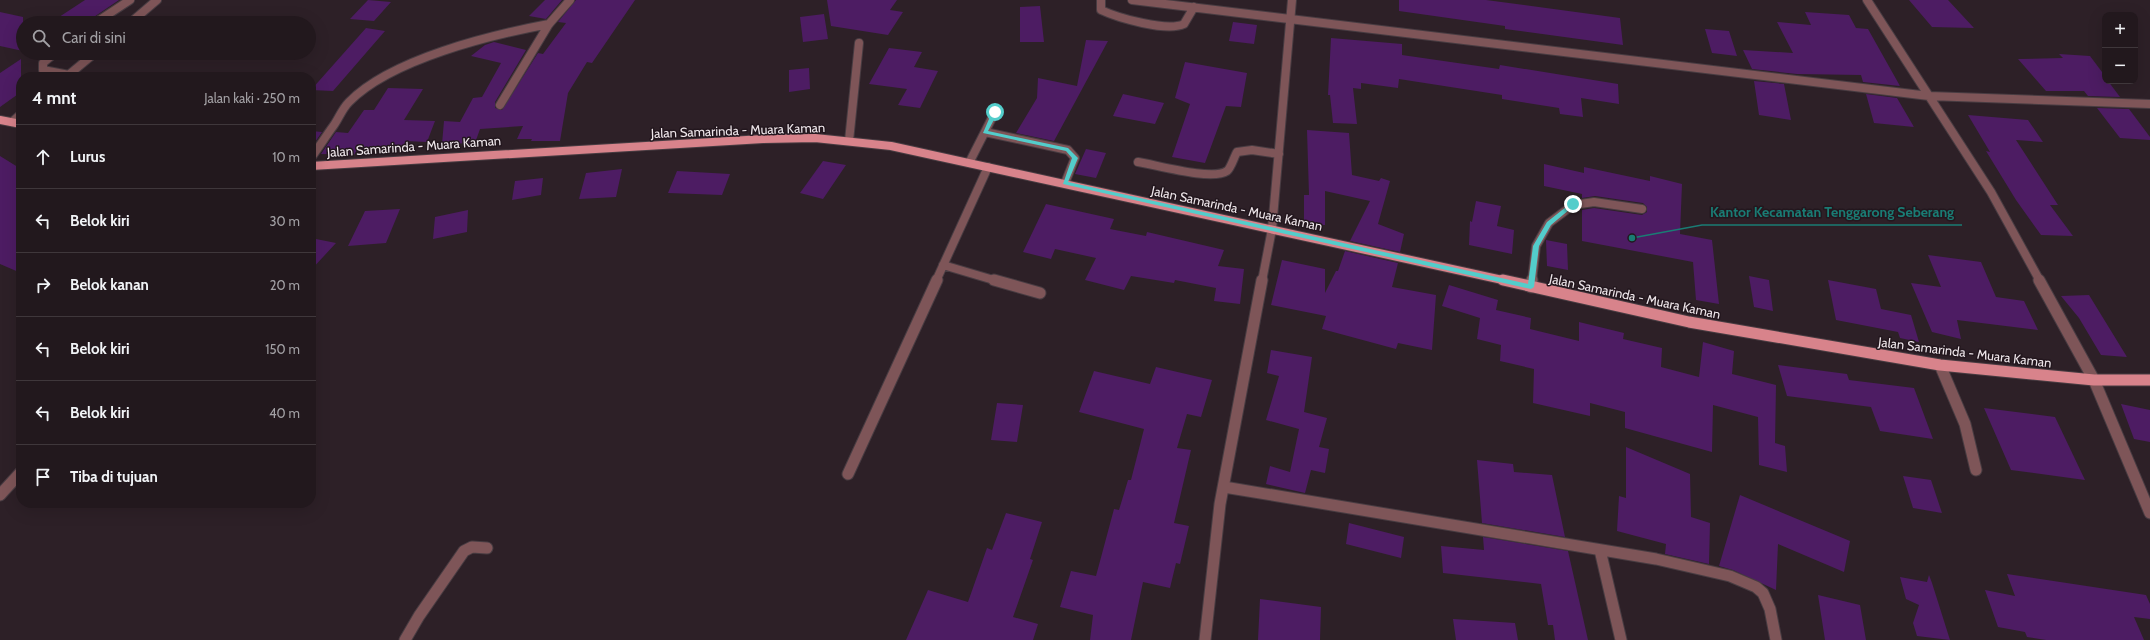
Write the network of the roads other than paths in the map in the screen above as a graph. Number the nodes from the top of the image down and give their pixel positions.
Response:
1 (130, 0) edge
2 (157, 0) edge
3 (570, 0) edge
4 (1101, 0) edge
5 (1132, 0) edge
6 (1292, 0) edge
7 (1867, 0) edge
8 (1194, 8) junction
9 (106, 16) edge
10 (138, 16) edge
11 (1291, 19) junction
12 (549, 24) junction
13 (859, 43) dead end
14 (46, 60) edge
15 (87, 60) edge
16 (51, 72) edge
17 (73, 72) edge
18 (1929, 96) junction
19 (2150, 104) edge
20 (500, 105) dead end
21 (995, 112) dead end
22 (16, 118) edge
23 (0, 120) edge
24 (12, 122) junction
25 (16, 123) edge
26 (985, 132) junction
27 (849, 141) junction
28 (316, 151) edge
29 (1279, 154) junction
30 (1138, 162) dead end
31 (969, 163) junction
32 (316, 166) edge
33 (988, 167) junction
34 (1065, 183) junction
35 (1642, 209) dead end
36 (1272, 229) junction
37 (943, 265) junction
38 (1531, 287) junction
39 (1040, 293) dead end
40 (1940, 365) junction
41 (2094, 380) junction
42 (2150, 380) edge
43 (1976, 470) dead end
44 (848, 474) dead end
45 (16, 477) edge
46 (1224, 487) junction
47 (0, 495) edge
48 (2150, 513) edge
49 (487, 548) dead end
50 (1600, 550) junction
51 (405, 640) edge
52 (1205, 640) edge
53 (1621, 640) edge
54 (1776, 640) edge

1 - 9 street
2 - 10 street
3 - 12 street
4 - 8 street
5 - 8 street
6 - 11 street
7 - 18 street
8 - 11 street
11 - 18 street
11 - 29 street
12 - 20 street
12 - 28 street
13 - 27 street
14 - 16 street
15 - 17 street
18 - 19 street
18 - 41 street
21 - 26 street
22 - 24 street
23 - 24 main road
24 - 25 main road
26 - 31 street
26 - 34 street
27 - 31 main road, Jalan Samarinda - Muara Kaman
27 - 32 main road, Jalan Samarinda - Muara Kaman
29 - 30 street
29 - 36 street
31 - 33 main road, Jalan Samarinda - Muara Kaman
33 - 34 main road, Jalan Samarinda - Muara Kaman
33 - 37 street
34 - 36 main road, Jalan Samarinda - Muara Kaman
35 - 38 street
36 - 38 main road, Jalan Samarinda - Muara Kaman
36 - 46 street
37 - 39 street
37 - 44 street
38 - 40 main road, Jalan Samarinda - Muara Kaman
40 - 41 main road, Jalan Samarinda - Muara Kaman
40 - 43 street
41 - 42 main road, Jalan Samarinda - Muara Kaman
41 - 48 street
45 - 47 street
46 - 50 street
46 - 52 street
49 - 51 street
50 - 53 street
50 - 54 street

